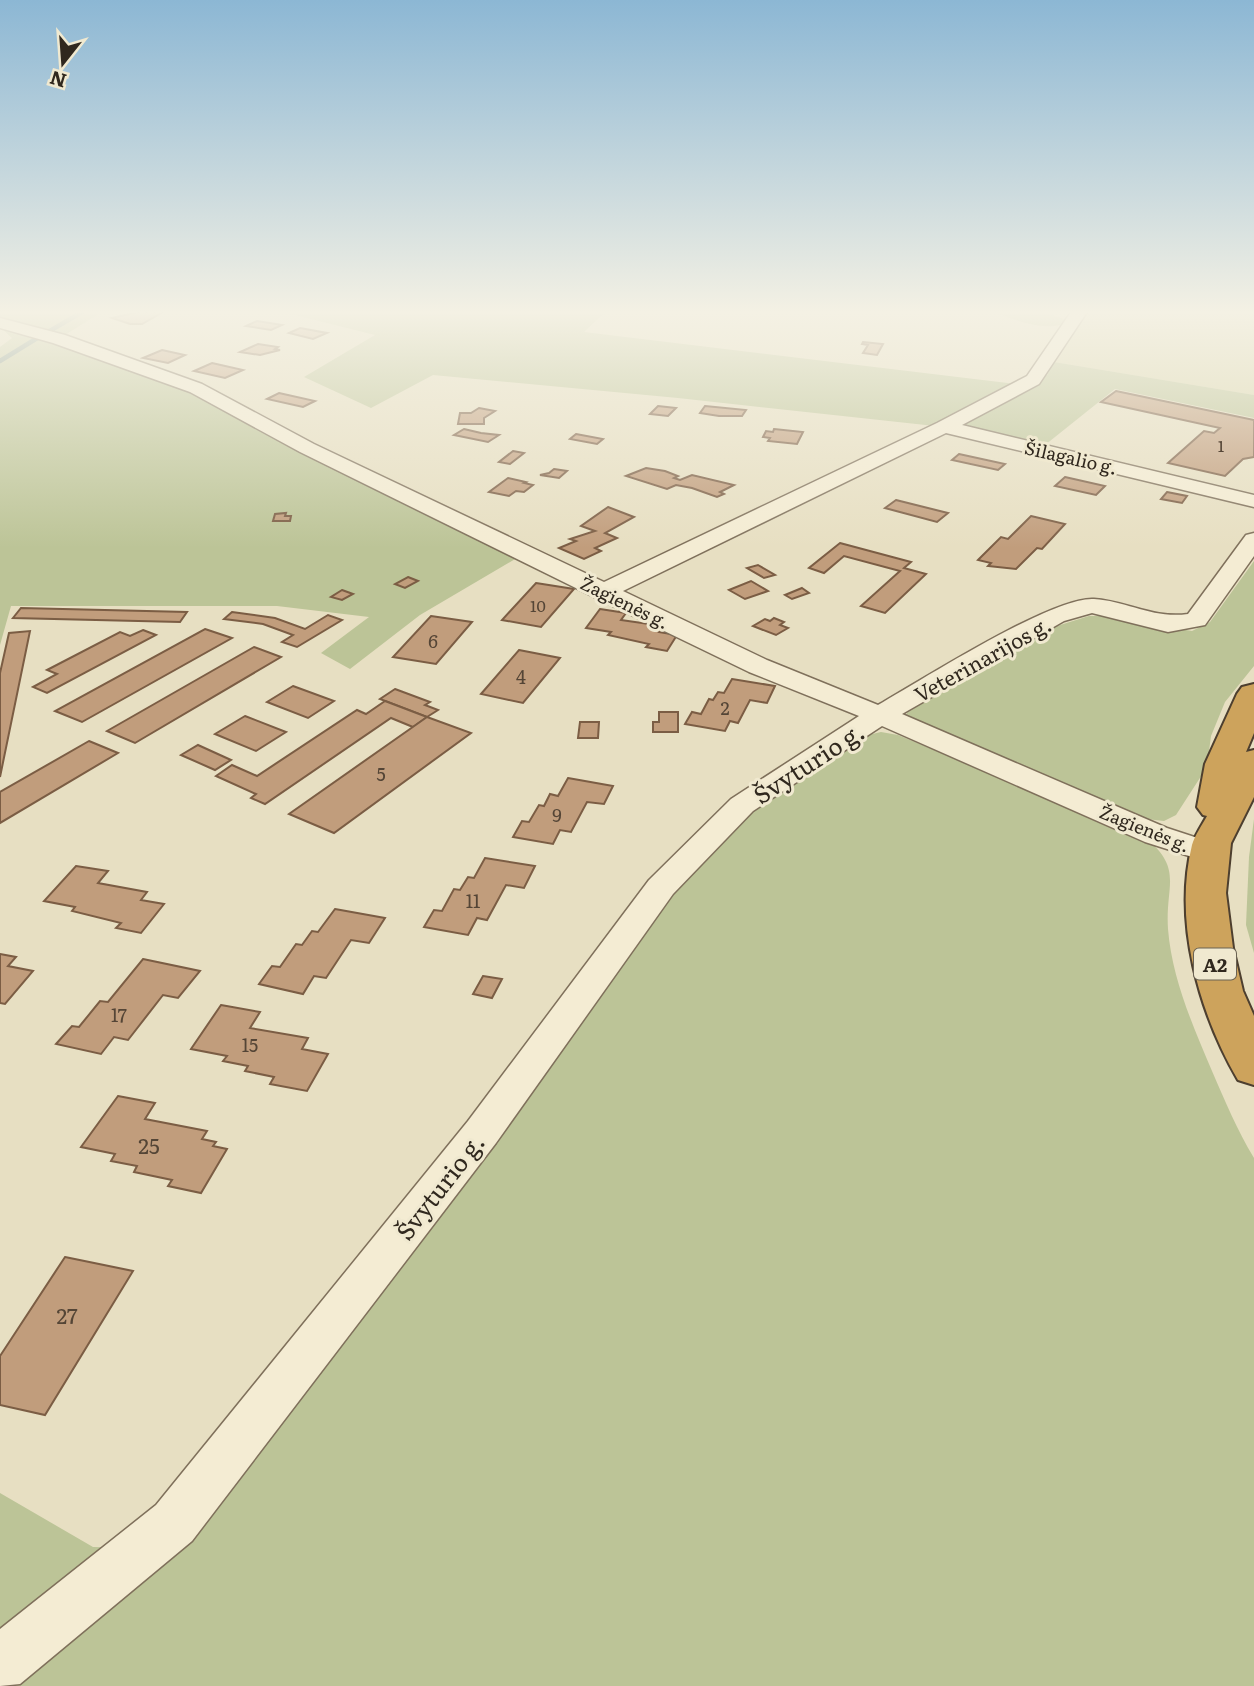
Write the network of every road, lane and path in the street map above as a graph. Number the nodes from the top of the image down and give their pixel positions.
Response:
1 (201, 391) edge
2 (1013, 391) edge
3 (944, 427) junction
4 (1254, 501) edge
5 (1254, 540) edge
6 (603, 592) junction
7 (1254, 694) edge
8 (880, 715) junction
9 (1254, 761) edge
10 (1212, 848) junction
11 (1254, 1068) edge
12 (0, 1664) edge

1 - 6 street, Žagienės g.
2 - 3 street
3 - 4 street, Šilagalio g.
3 - 6 street
5 - 8 street, Veterinarijos g.
6 - 8 street, Žagienės g.
7 - 10 highway, A2
8 - 10 street, Žagienės g.
8 - 12 street, Švyturio g.
9 - 10 highway, A2
10 - 11 highway, A2

